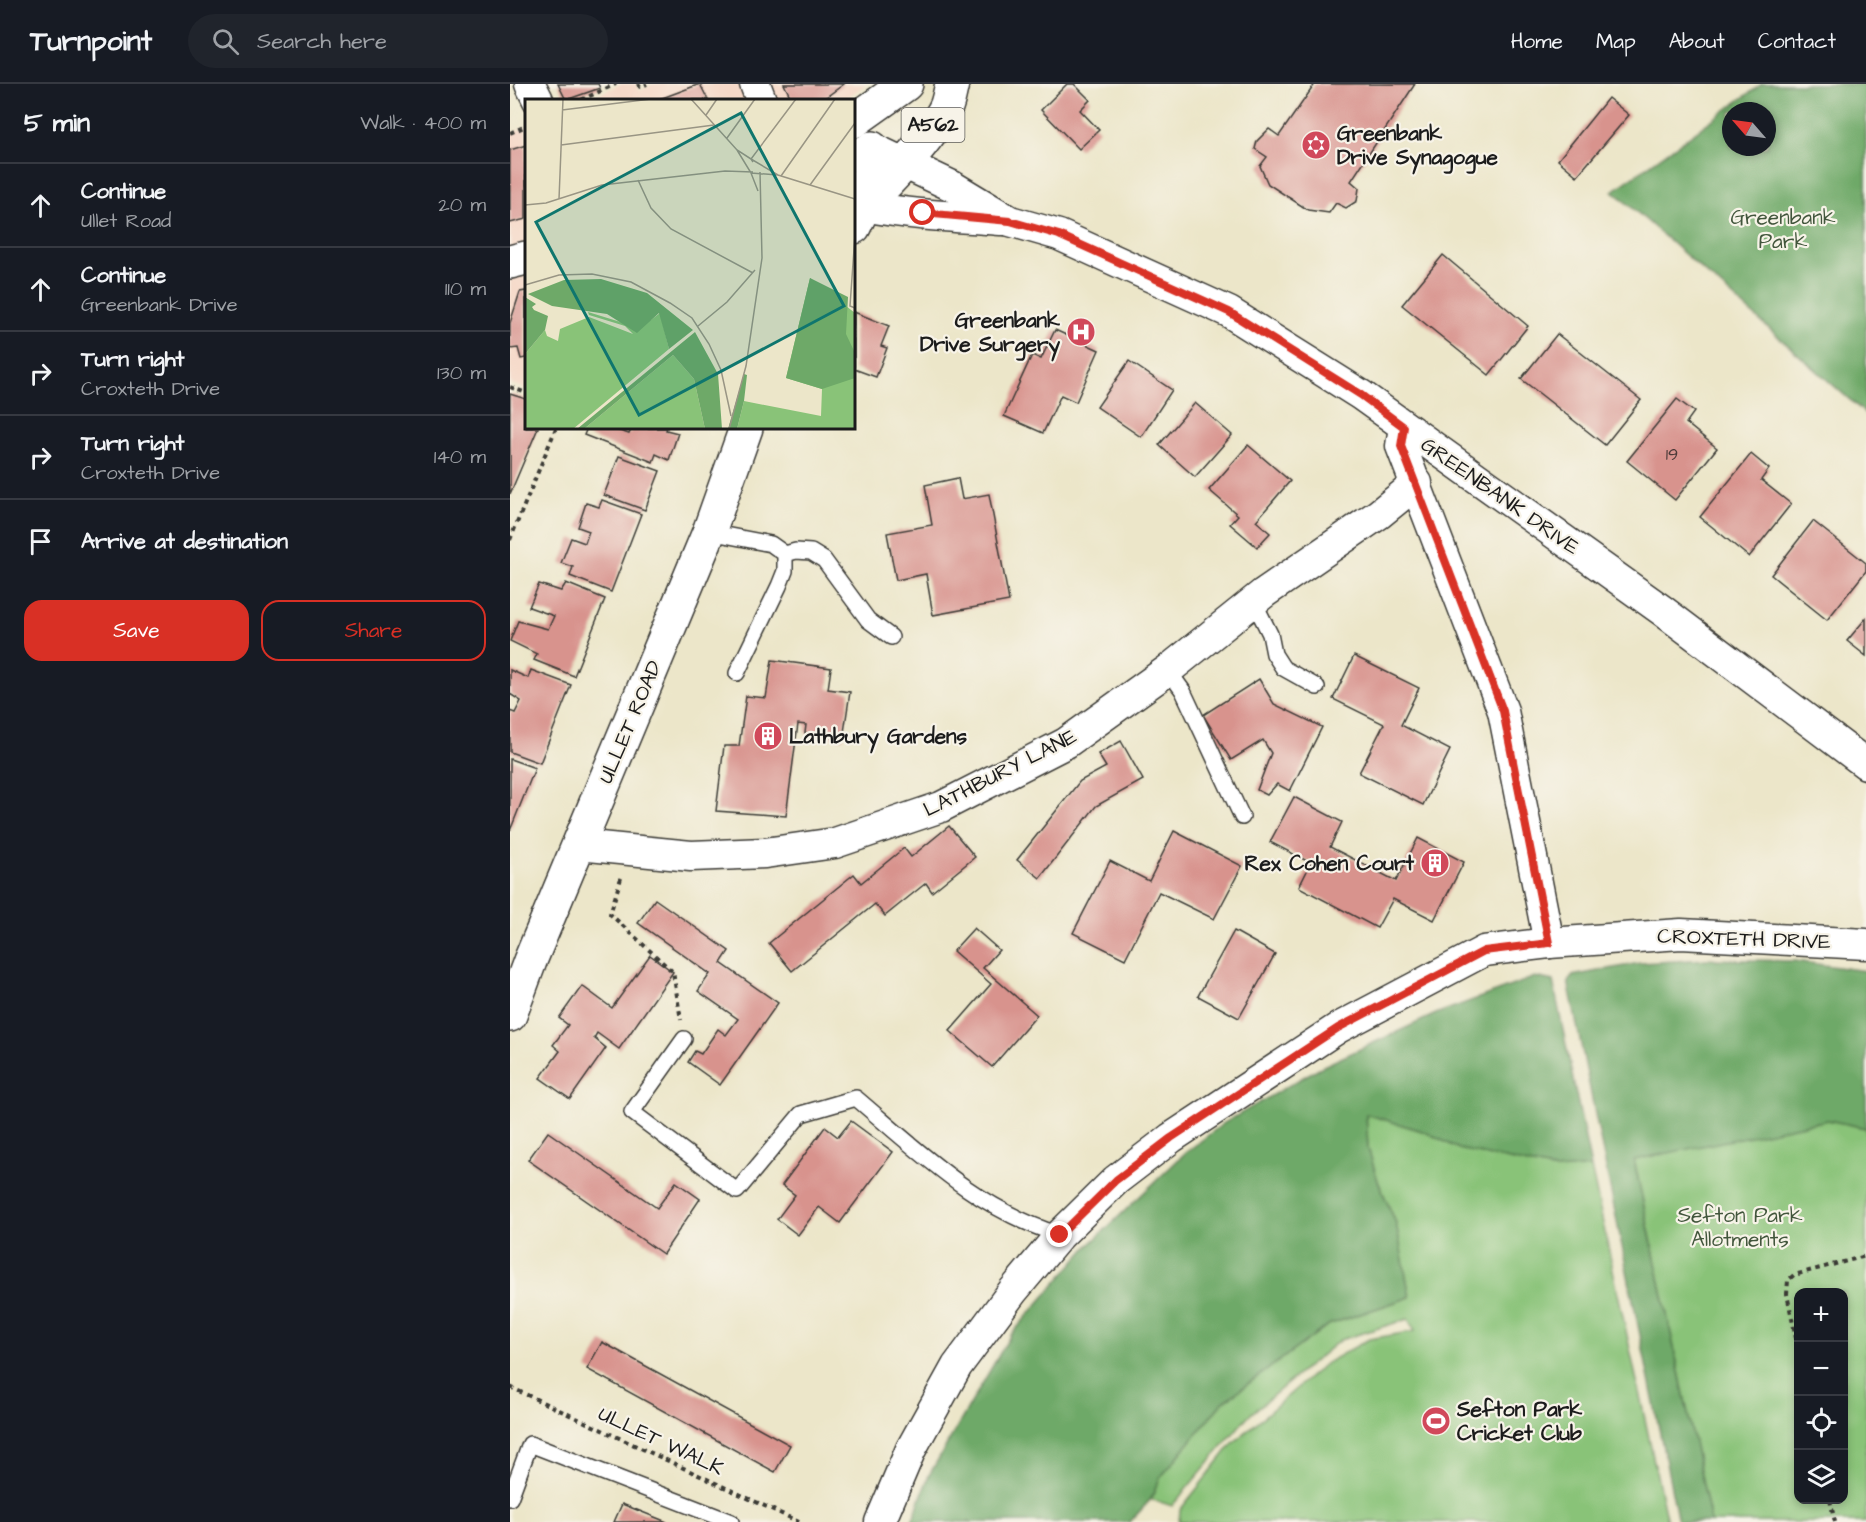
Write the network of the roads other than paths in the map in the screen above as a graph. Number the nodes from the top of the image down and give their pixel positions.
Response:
1 (530, 84) edge
2 (755, 84) edge
3 (906, 84) edge
4 (952, 84) edge
5 (538, 99) edge
6 (761, 99) edge
7 (855, 120) edge
8 (863, 152) edge
9 (905, 163) junction
10 (857, 214) edge
11 (1010, 221) junction
12 (525, 258) edge
13 (510, 262) edge
14 (1404, 427) junction
15 (746, 429) edge
16 (1417, 483) junction
17 (709, 532) junction
18 (785, 554) junction
19 (1254, 602) junction
20 (891, 637) dead end
21 (1168, 670) junction
22 (738, 673) dead end
23 (1317, 687) dead end
24 (1866, 764) edge
25 (1242, 817) dead end
26 (579, 845) junction
27 (1549, 943) junction
28 (1866, 945) edge
29 (510, 1015) edge
30 (684, 1039) road end
31 (1060, 1235) junction
32 (510, 1498) edge
33 (731, 1522) edge
34 (880, 1522) edge

1 - 5 street
2 - 6 street
3 - 7 main road, A562
4 - 9 main road, A562
8 - 9 street, GREENBANK DRIVE
8 - 10 main road
9 - 10 main road, A562
9 - 11 street, GREENBANK DRIVE
10 - 11 street
11 - 14 street, GREENBANK DRIVE
12 - 13 main road
14 - 16 street
14 - 24 street, GREENBANK DRIVE
15 - 17 main road, ULLET ROAD
16 - 19 street, LATHBURY LANE
16 - 27 street
17 - 18 lane
17 - 26 main road, ULLET ROAD
18 - 20 lane
18 - 22 lane
19 - 21 street, LATHBURY LANE
19 - 23 lane
21 - 25 lane
21 - 26 street, LATHBURY LANE
26 - 29 main road, ULLET ROAD
27 - 28 street, CROXTETH DRIVE
27 - 31 street, CROXTETH DRIVE
30 - 31 lane
31 - 34 street, CROXTETH DRIVE
32 - 33 lane

